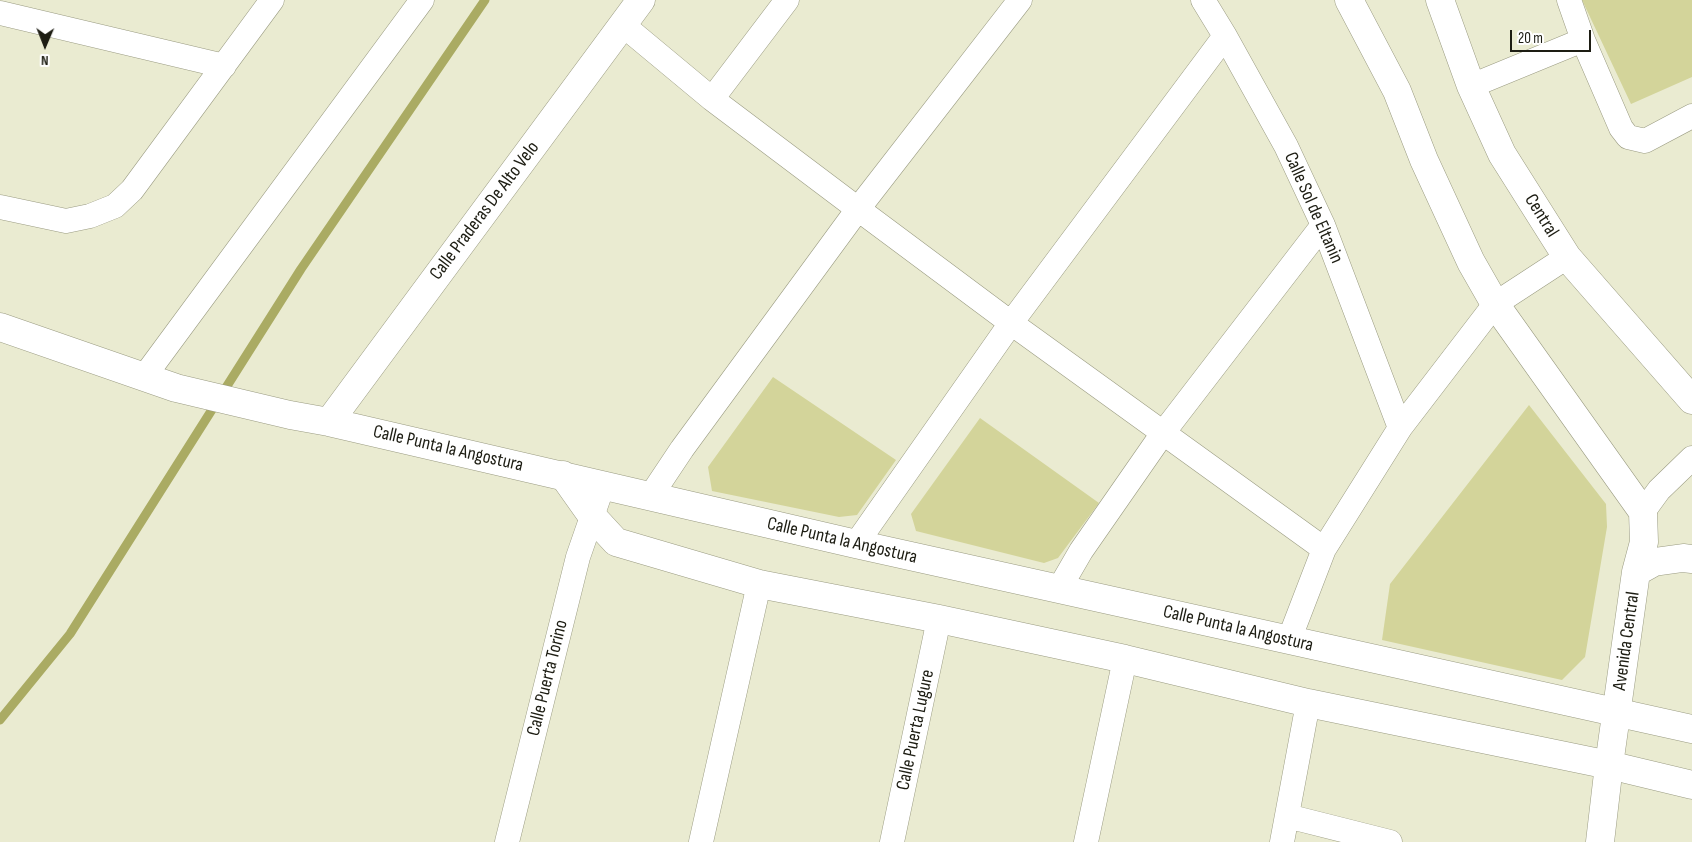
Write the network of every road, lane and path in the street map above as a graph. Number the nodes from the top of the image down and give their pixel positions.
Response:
1 (272, 0) edge
2 (422, 0) edge
3 (641, 0) edge
4 (786, 0) edge
5 (1020, 0) edge
6 (1203, 0) edge
7 (1349, 0) edge
8 (1440, 0) edge
9 (1569, 0) edge
10 (0, 13) edge
11 (624, 25) junction
12 (1225, 36) junction
13 (1583, 40) junction
14 (224, 66) junction
15 (1471, 86) junction
16 (712, 99) junction
17 (1692, 116) edge
18 (0, 207) edge
19 (858, 209) junction
20 (1323, 225) junction
21 (1567, 257) junction
22 (1495, 304) junction
23 (1011, 323) junction
24 (0, 327) edge
25 (144, 377) junction
26 (1692, 400) edge
27 (329, 422) junction
28 (1400, 428) junction
29 (1163, 433) junction
30 (1692, 458) edge
31 (563, 475) junction
32 (603, 485) junction
33 (650, 497) junction
34 (1644, 512) junction
35 (592, 516) junction
36 (856, 544) junction
37 (1324, 550) junction
38 (1692, 559) edge
39 (1636, 572) junction
40 (759, 584) junction
41 (1059, 589) junction
42 (939, 619) junction
43 (1289, 640) junction
44 (1125, 659) junction
45 (1308, 703) junction
46 (1616, 713) junction
47 (1692, 729) edge
48 (1609, 764) junction
49 (1692, 785) edge
50 (1287, 816) junction
51 (507, 842) edge
52 (700, 842) edge
53 (892, 842) edge
54 (1086, 842) edge
55 (1282, 842) edge
56 (1390, 842) edge
57 (1600, 842) edge

1 - 14 street
2 - 25 street
3 - 11 street, Calle Praderas De Alto Velo
4 - 16 street
5 - 19 street
6 - 12 street, Calle Sol de Eltanin
7 - 22 street
8 - 15 street, Central
9 - 13 street
10 - 14 street
11 - 16 street
11 - 27 street, Calle Praderas De Alto Velo
12 - 20 street, Calle Sol de Eltanin
12 - 23 street
13 - 15 street
13 - 17 street
14 - 18 street
15 - 21 street, Central
16 - 19 street
19 - 23 street
19 - 33 street
20 - 28 street, Calle Sol de Eltanin
20 - 29 street
21 - 22 street
21 - 26 street, Central
22 - 28 street
22 - 34 street
23 - 29 street
23 - 36 street
24 - 25 street, Calle Punta la Angostura
25 - 27 street, Calle Punta la Angostura
27 - 31 street, Calle Punta la Angostura
28 - 37 street
29 - 37 street
29 - 41 street
30 - 34 street
31 - 32 street, Calle Punta la Angostura
31 - 35 street
32 - 33 street, Calle Punta la Angostura
32 - 35 street, Calle Puerta Torino
33 - 36 street, Calle Punta la Angostura
34 - 39 street, Avenida Central
35 - 40 street
35 - 51 street, Calle Puerta Torino
36 - 41 street, Calle Punta la Angostura
37 - 43 street
38 - 39 street
39 - 46 street, Avenida Central
40 - 42 street
40 - 52 street
41 - 43 street, Calle Punta la Angostura
42 - 44 street
42 - 53 street, Calle Puerta Lugure
43 - 46 street, Calle Punta la Angostura
44 - 45 street
44 - 54 street
45 - 48 street
45 - 50 street
46 - 47 street, Calle Punta la Angostura
46 - 48 street, Avenida Central
48 - 49 street
48 - 57 street, Avenida Central
50 - 55 street
50 - 56 street

